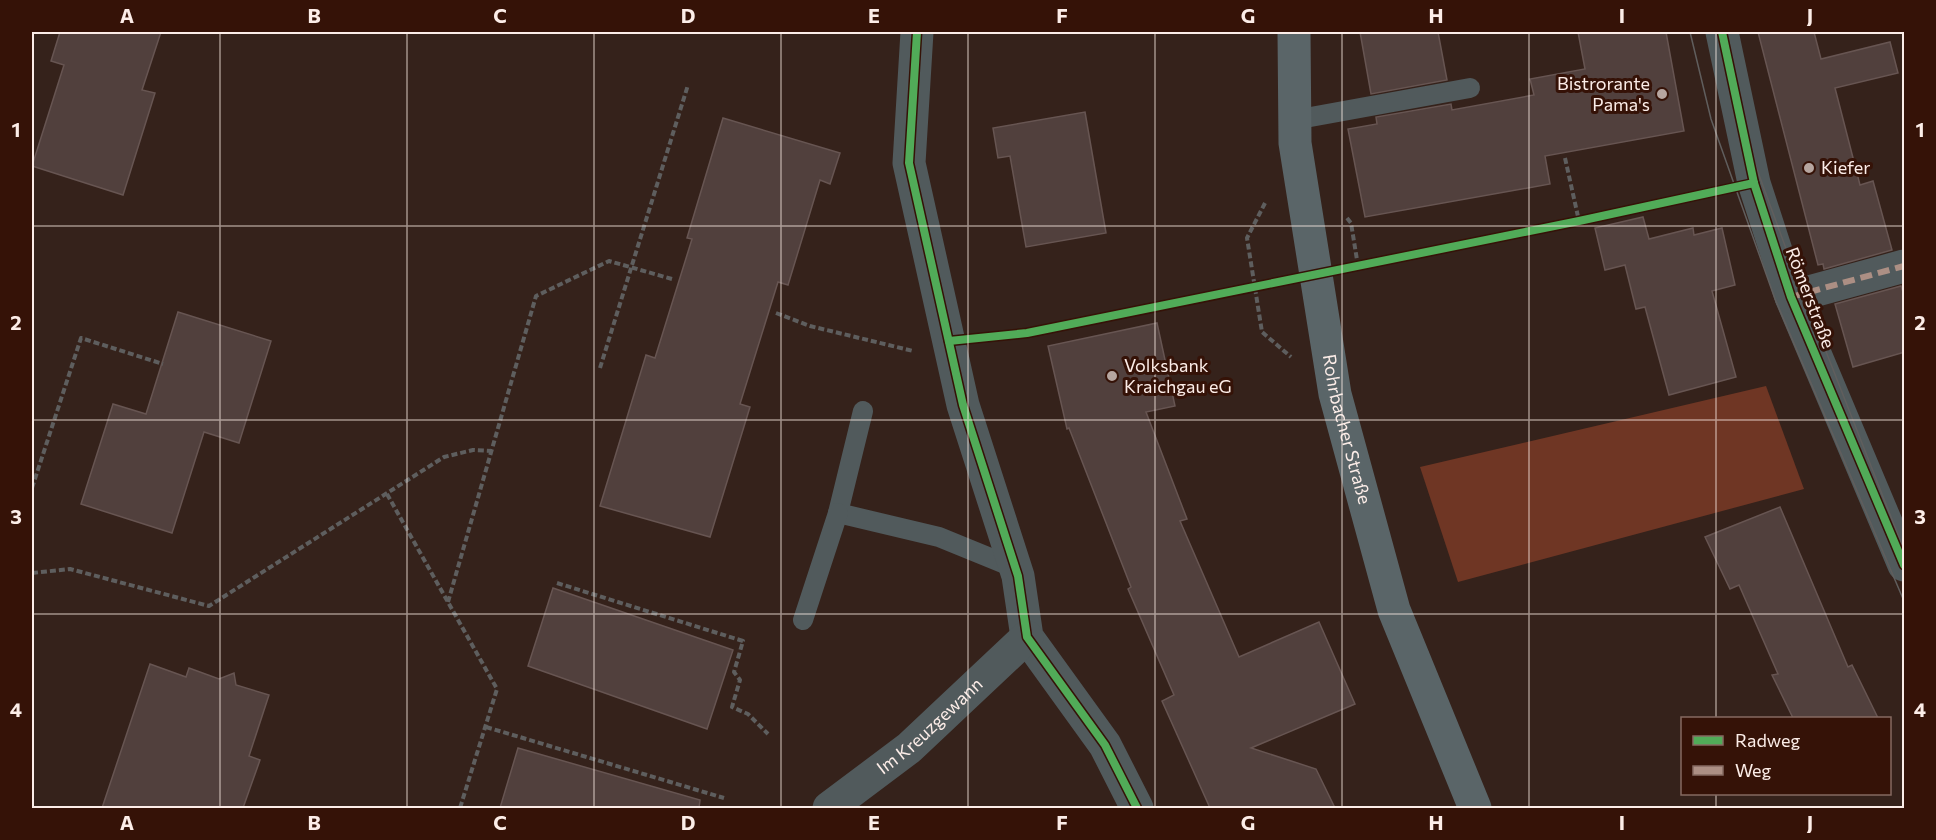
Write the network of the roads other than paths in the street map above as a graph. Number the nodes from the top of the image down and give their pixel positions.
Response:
1 (917, 32) edge
2 (1294, 32) edge
3 (1722, 32) edge
4 (1470, 88) dead end
5 (1294, 120) junction
6 (1905, 266) edge
7 (1791, 297) junction
8 (863, 411) dead end
9 (838, 513) junction
10 (1905, 565) edge
11 (1015, 568) junction
12 (802, 620) dead end
13 (1027, 637) junction
14 (829, 808) edge
15 (1137, 808) edge
16 (1475, 808) edge

1 - 11 street
2 - 5 main road, Rohrbacher Straße
3 - 7 street, Römerstraße
4 - 5 lane
5 - 16 main road, Rohrbacher Straße
6 - 7 street
7 - 10 street, Römerstraße
8 - 9 lane
9 - 11 lane
9 - 12 lane
11 - 13 street
13 - 14 street, Im Kreuzgewann
13 - 15 street

